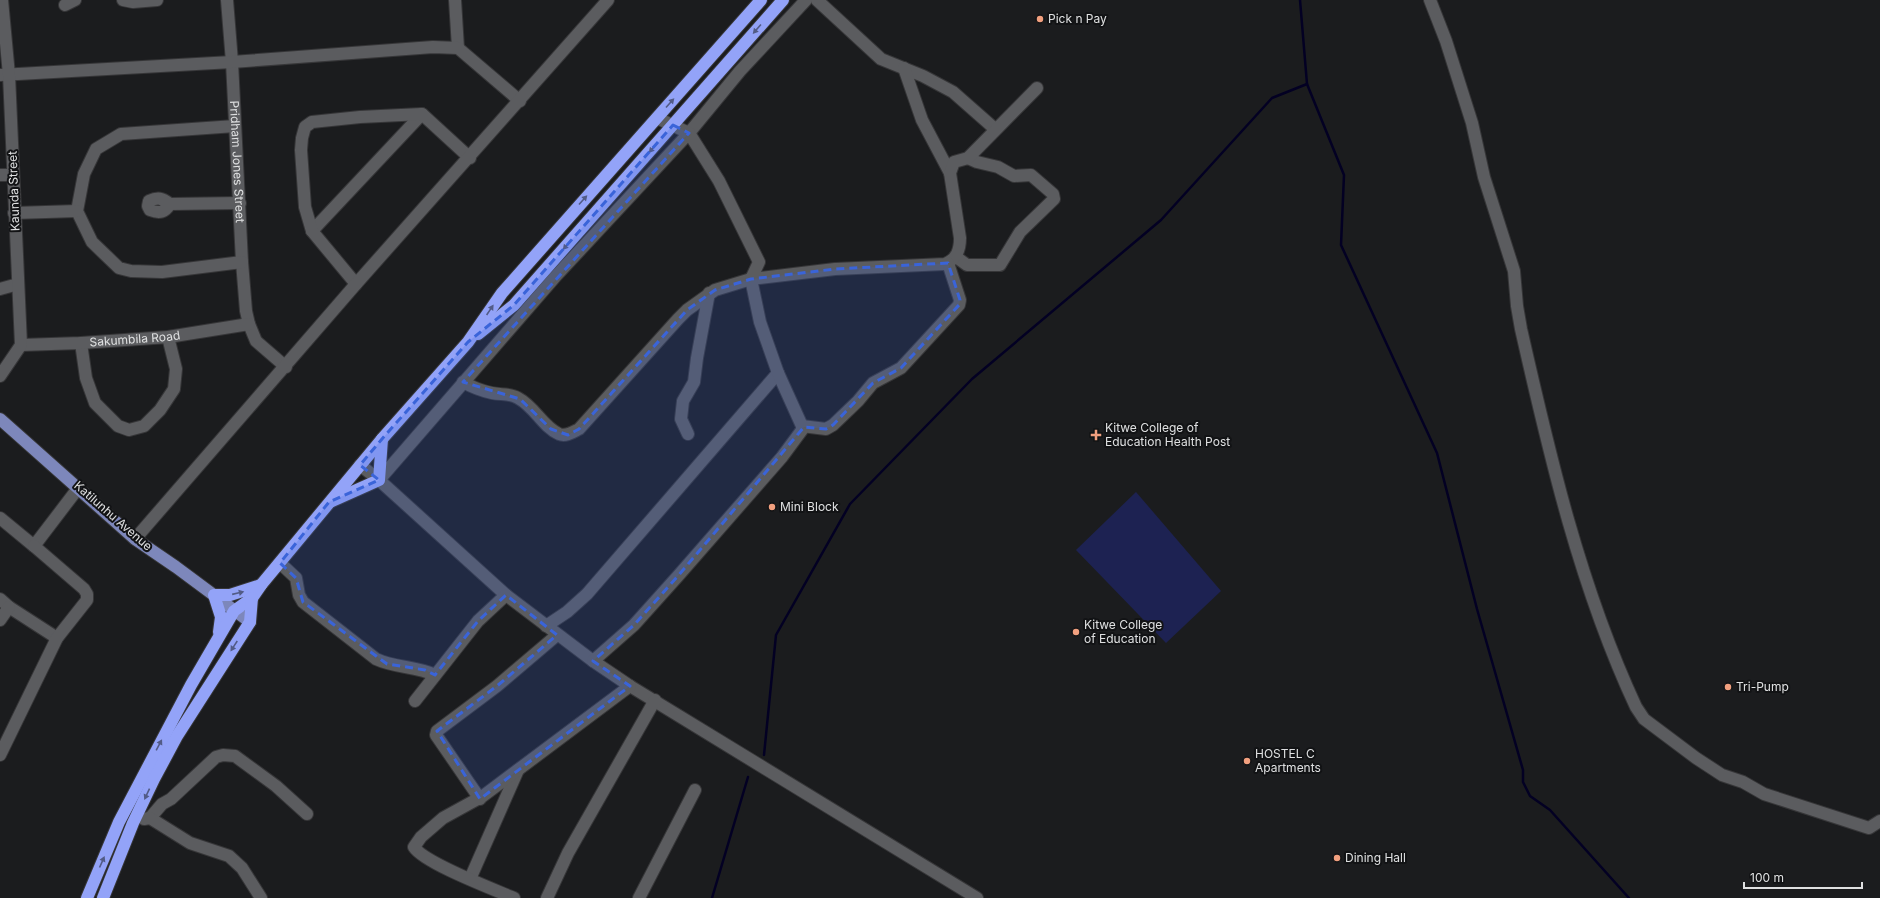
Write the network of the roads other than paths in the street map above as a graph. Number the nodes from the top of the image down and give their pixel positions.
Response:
1 (2, 0) edge
2 (123, 0) edge
3 (157, 0) edge
4 (227, 0) edge
5 (455, 0) edge
6 (608, 0) edge
7 (761, 0) edge
8 (783, 0) edge
9 (806, 0) edge
10 (817, 0) edge
11 (1430, 0) edge
12 (458, 48) junction
13 (232, 62) junction
14 (904, 68) junction
15 (5, 75) edge
16 (1037, 88) dead end
17 (520, 101) junction
18 (422, 114) junction
19 (657, 118) junction
20 (673, 125) junction
21 (235, 126) junction
22 (995, 129) junction
23 (689, 133) junction
24 (470, 158) junction
25 (968, 158) junction
26 (950, 174) junction
27 (13, 175) junction
28 (0, 176) edge
29 (240, 203) junction
30 (170, 204) dead end
31 (76, 211) junction
32 (14, 213) junction
33 (312, 231) junction
34 (952, 260) junction
35 (242, 262) junction
36 (751, 279) junction
37 (18, 284) junction
38 (356, 284) junction
39 (0, 288) edge
40 (709, 293) junction
41 (249, 324) junction
42 (168, 337) junction
43 (468, 342) junction
44 (81, 343) junction
45 (21, 344) junction
46 (286, 367) junction
47 (778, 373) junction
48 (0, 376) edge
49 (463, 382) junction
50 (0, 419) edge
51 (802, 426) junction
52 (688, 434) dead end
53 (382, 439) junction
54 (360, 465) junction
55 (379, 480) junction
56 (79, 487) junction
57 (329, 502) junction
58 (0, 518) edge
59 (135, 539) junction
60 (34, 546) junction
61 (280, 563) junction
62 (261, 585) junction
63 (214, 595) junction
64 (506, 595) junction
65 (252, 598) junction
66 (4, 603) edge
67 (234, 611) junction
68 (0, 620) edge
69 (250, 622) junction
70 (546, 626) junction
71 (557, 634) junction
72 (219, 635) junction
73 (57, 638) junction
74 (593, 662) junction
75 (435, 675) junction
76 (630, 686) junction
77 (654, 700) junction
78 (415, 701) dead end
79 (0, 755) edge
80 (518, 769) junction
81 (695, 790) dead end
82 (480, 799) junction
83 (307, 814) dead end
84 (150, 818) junction
85 (1880, 820) edge
86 (133, 823) junction
87 (470, 879) junction
88 (87, 898) edge
89 (103, 898) edge
90 (261, 898) edge
91 (514, 898) edge
92 (547, 898) edge
93 (639, 898) edge
94 (977, 898) edge

1 - 15 street, Kaunda Street
2 - 3 street
4 - 13 street, Pridham Jones Street
5 - 12 street
6 - 17 street
19 -> 7 highway
8 -> 20 highway
9 - 23 street
10 - 14 street
11 - 85 street
12 - 13 street
12 - 17 street
13 - 15 street
13 - 21 street, Pridham Jones Street
14 - 22 street
14 - 26 street
15 - 27 street, Kaunda Street
16 - 22 street
17 - 24 street
18 - 24 street
18 - 33 street
18 - 33 street
19 - 20 street
43 -> 19 highway
20 - 23 street
20 -> 43 highway
21 - 29 street, Pridham Jones Street
21 - 31 street
22 - 25 street
23 - 36 street
23 - 49 street
24 - 38 street
25 - 26 street
25 - 34 street
26 - 34 street
27 - 28 street
27 - 32 street, Kaunda Street
29 - 30 street
29 - 35 street, Pridham Jones Street
31 - 32 street
31 - 35 street
32 - 37 street, Kaunda Street
33 - 38 street
34 - 36 street
34 - 51 street
35 - 41 street, Pridham Jones Street
36 - 40 street
36 - 47 street
37 - 39 street
37 - 45 street, Kaunda Street
38 - 46 street
40 - 49 street
40 - 52 street
41 - 42 street, Sakumbila Road
41 - 46 street, Pridham Jones Street
42 - 44 street, Sakumbila Road
42 - 44 street
43 - 53 highway
44 - 45 street, Sakumbila Road
45 - 48 street
46 - 59 street
47 - 51 street
47 - 70 street
49 - 55 street
50 - 56 main road, Katilunhu Avenue
51 - 74 street
53 - 54 highway
53 - 55 highway
54 - 55 street
54 - 57 highway
55 - 57 highway
55 - 64 street
56 - 59 main road, Katilunhu Avenue
56 - 60 street
57 - 61 highway
58 - 60 street
59 - 63 main road, Katilunhu Avenue
60 - 73 street
61 - 62 highway
61 - 75 street
63 -> 62 highway
62 - 65 highway
63 - 67 main road, Katilunhu Avenue
63 - 72 highway
64 - 70 street
64 - 75 street
65 - 67 highway
65 - 69 highway
66 - 68 street
66 - 73 street
67 - 69 main road, Katilunhu Avenue
67 - 72 highway
69 -> 86 highway
70 - 71 street
71 - 74 street
71 - 82 street
88 -> 72 highway
73 - 79 street
74 - 76 street
75 - 78 street
76 - 77 street
76 - 80 street
77 - 92 street
77 - 94 street
80 - 82 street
80 - 87 street
81 - 93 street
82 - 87 street
83 - 84 street
84 - 86 street
84 - 90 street
86 - 89 highway
87 - 91 street

